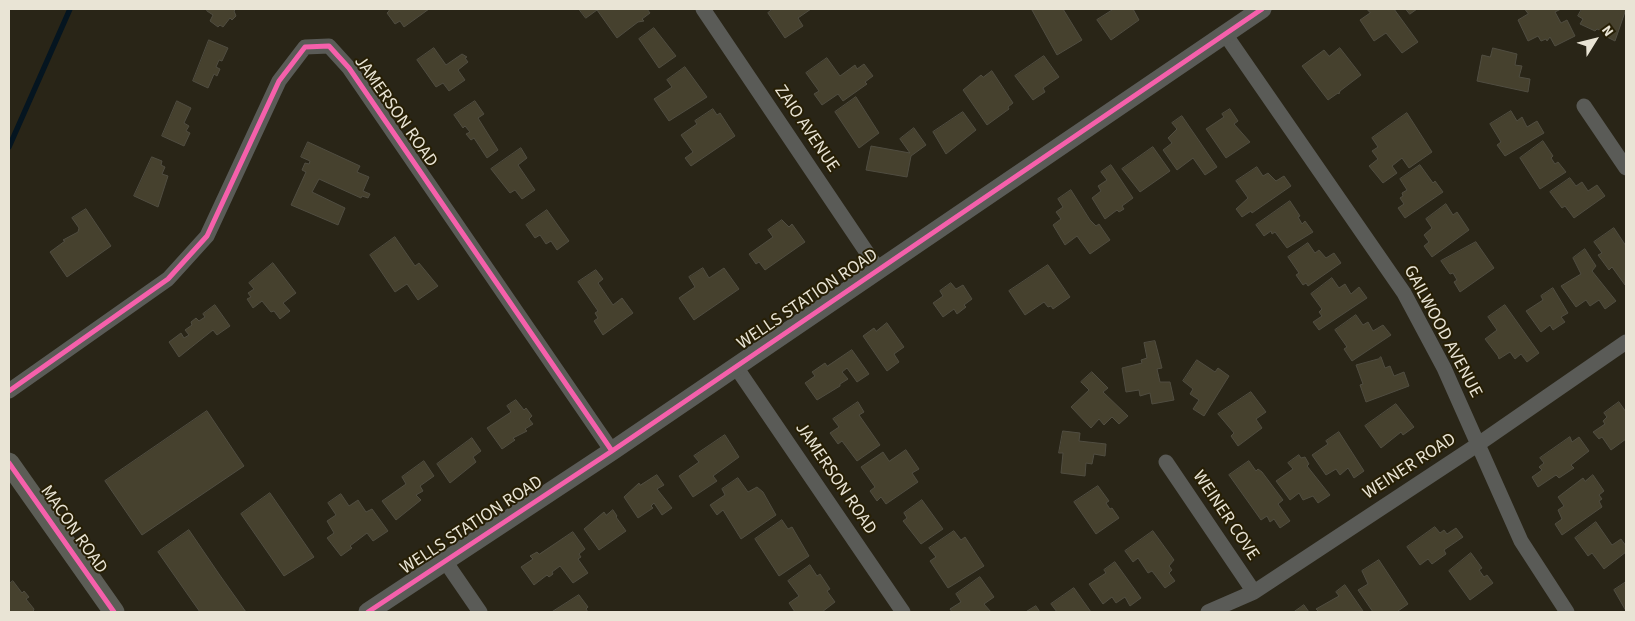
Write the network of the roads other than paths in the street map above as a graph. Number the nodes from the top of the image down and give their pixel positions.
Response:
1 (703, 9) edge
2 (1262, 9) edge
3 (1225, 34) junction
4 (1584, 106) dead end
5 (1626, 168) edge
6 (878, 269) junction
7 (1626, 342) edge
8 (736, 367) junction
9 (9, 391) edge
10 (1477, 445) junction
11 (612, 451) junction
12 (1166, 462) dead end
13 (9, 463) edge
14 (445, 561) junction
15 (1254, 592) junction
16 (114, 612) edge
17 (368, 612) edge
18 (480, 612) edge
19 (903, 612) edge
20 (1208, 612) edge
21 (1567, 612) edge

1 - 6 street, ZAIO AVENUE
2 - 3 street, WELLS STATION ROAD
3 - 6 street, WELLS STATION ROAD
3 - 10 street, GAILWOOD AVENUE
4 - 5 street
6 - 8 street, WELLS STATION ROAD
7 - 10 street, WEINER ROAD
8 - 11 street, WELLS STATION ROAD
8 - 19 street, JAMERSON ROAD
9 - 11 street, JAMERSON ROAD
10 - 15 street, WEINER ROAD
10 - 21 street, GAILWOOD AVENUE
11 - 14 street, WELLS STATION ROAD
12 - 15 street, WEINER COVE
13 - 16 main road, MACON ROAD
14 - 17 street, WELLS STATION ROAD
14 - 18 street
15 - 20 street, WEINER ROAD

